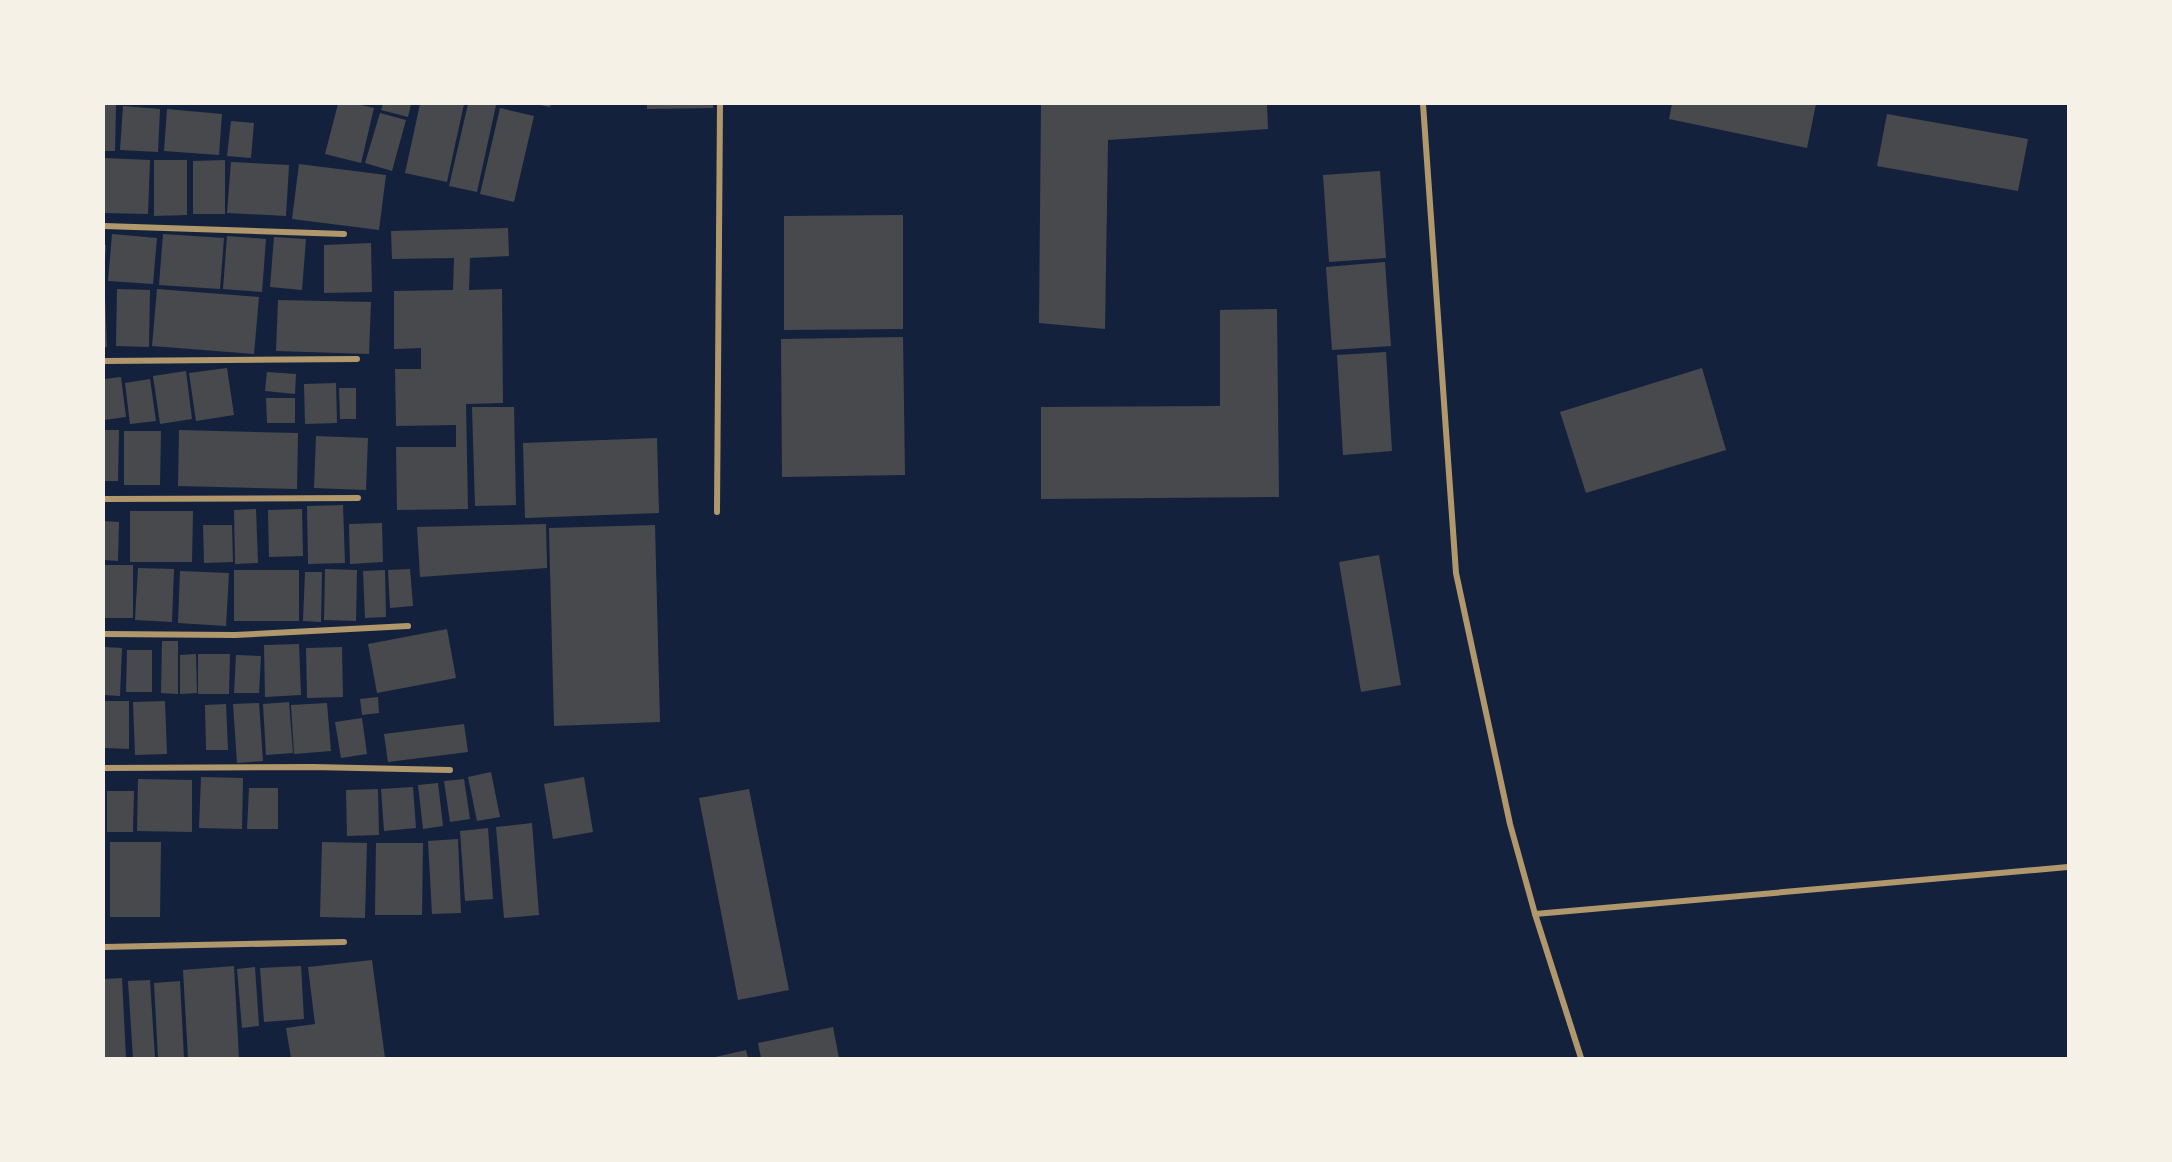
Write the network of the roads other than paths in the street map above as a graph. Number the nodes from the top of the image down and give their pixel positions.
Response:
1 (720, 104) edge
2 (1424, 104) edge
3 (104, 226) edge
4 (344, 234) dead end
5 (357, 359) dead end
6 (104, 361) edge
7 (358, 498) dead end
8 (104, 499) edge
9 (717, 512) dead end
10 (408, 626) dead end
11 (104, 634) edge
12 (104, 768) edge
13 (450, 770) dead end
14 (2068, 867) edge
15 (1535, 914) junction
16 (344, 942) dead end
17 (104, 947) edge
18 (1581, 1059) edge

1 - 9 street
2 - 15 street
3 - 4 street
5 - 6 street
7 - 8 street
10 - 11 street
12 - 13 street
14 - 15 street
15 - 18 street
16 - 17 street

